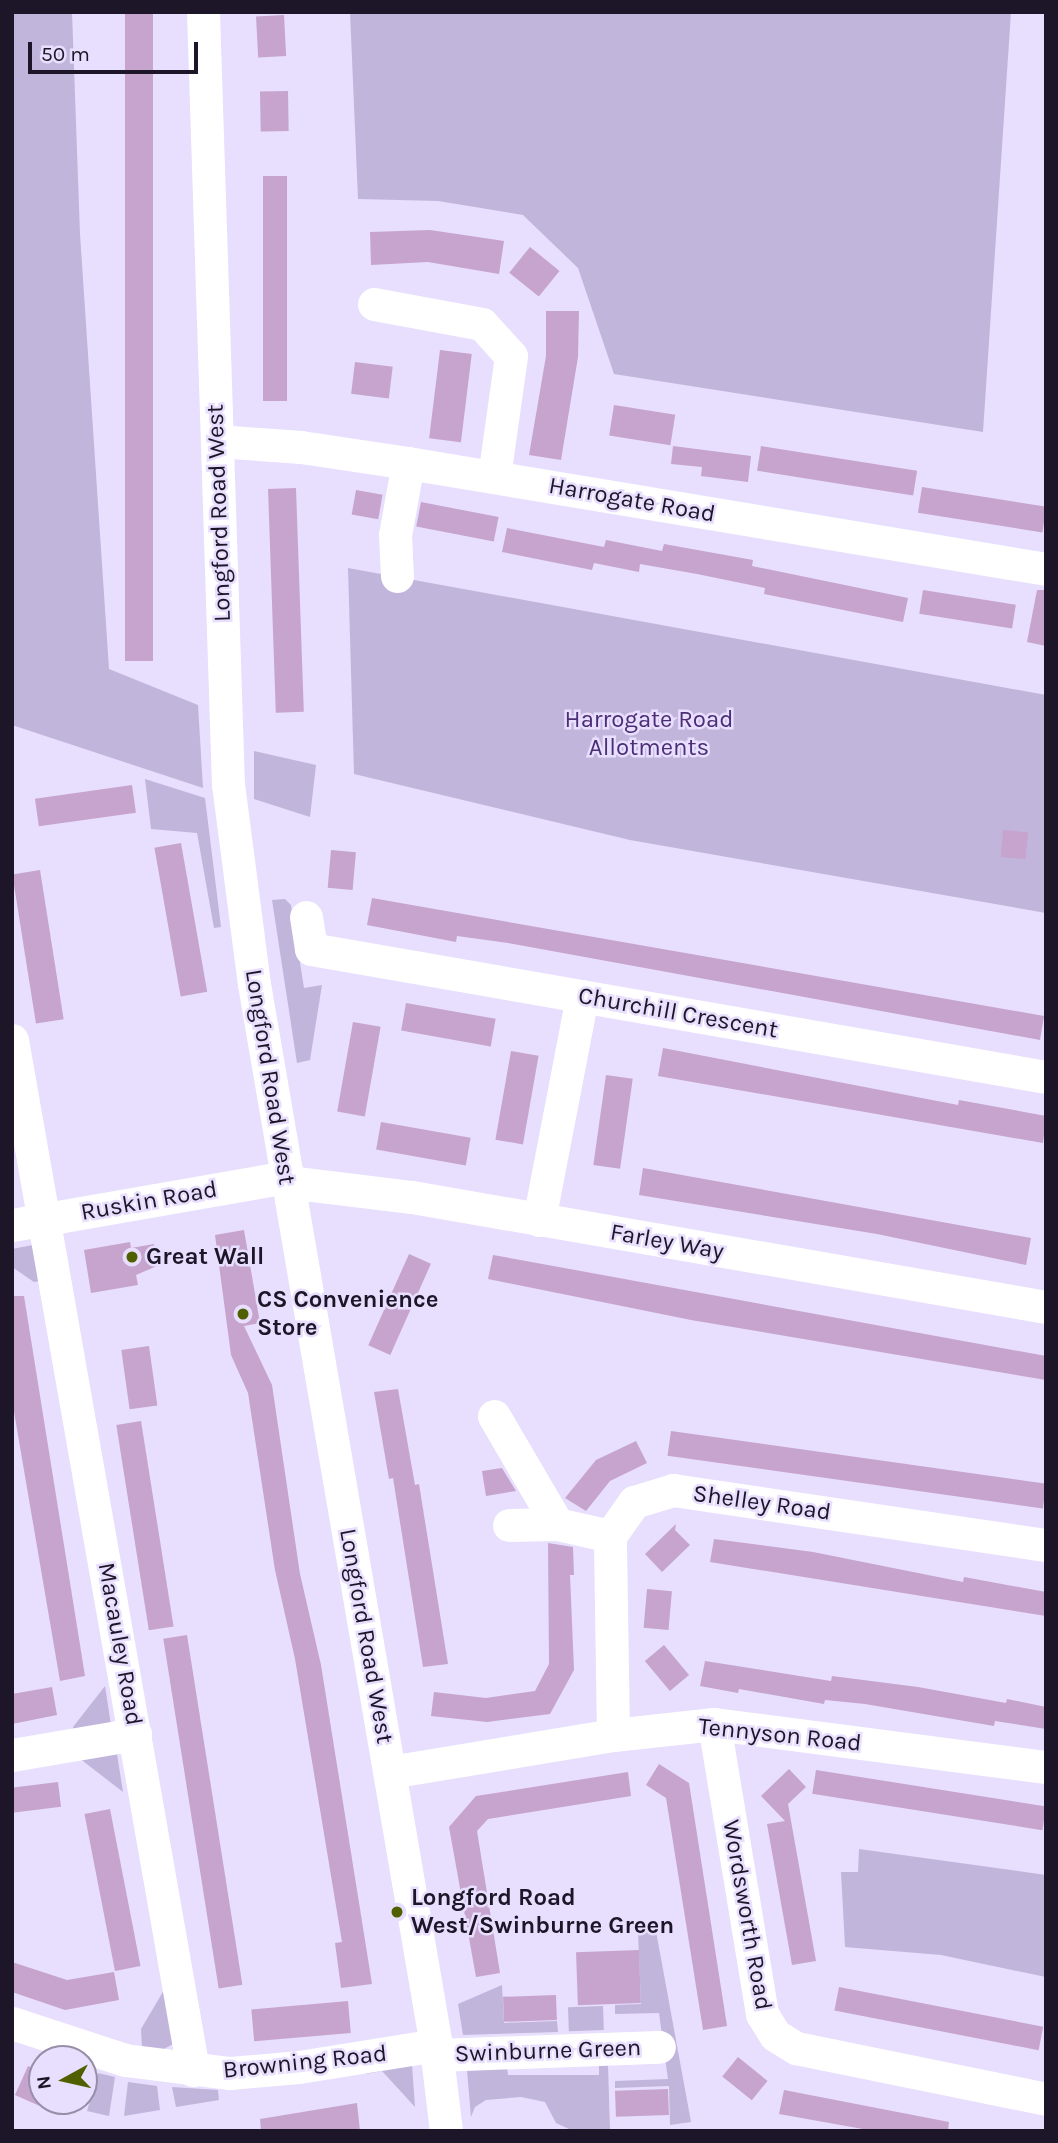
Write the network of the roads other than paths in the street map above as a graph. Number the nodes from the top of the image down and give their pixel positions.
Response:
1 (203, 12) edge
2 (374, 304) dead end
3 (217, 441) junction
4 (408, 463) junction
5 (494, 477) junction
6 (1046, 569) edge
7 (397, 576) dead end
8 (306, 916) dead end
9 (582, 996) junction
10 (12, 1040) edge
11 (1046, 1077) edge
12 (287, 1180) junction
13 (46, 1219) junction
14 (539, 1220) junction
15 (12, 1224) edge
16 (1046, 1307) edge
17 (494, 1416) dead end
18 (557, 1524) junction
19 (509, 1525) dead end
20 (610, 1536) junction
21 (1046, 1545) edge
22 (714, 1724) junction
23 (135, 1734) junction
24 (613, 1735) junction
25 (12, 1755) edge
26 (1046, 1767) edge
27 (390, 1772) junction
28 (12, 2023) edge
29 (659, 2047) dead end
30 (436, 2050) junction
31 (193, 2070) junction
32 (1046, 2099) edge
33 (446, 2131) edge

1 - 3 street, Longford Road West
2 - 5 street
3 - 4 street, Harrogate Road
3 - 12 street, Longford Road West
4 - 5 street, Harrogate Road
4 - 7 street
5 - 6 street, Harrogate Road
8 - 9 street, Churchill Crescent
9 - 11 street, Churchill Crescent
9 - 14 street
10 - 13 street, Macauley Road
12 - 13 street, Ruskin Road
12 - 14 street, Farley Way
12 - 27 street, Longford Road West
13 - 15 street, Ruskin Road
13 - 23 street, Macauley Road
14 - 16 street, Farley Way
17 - 18 street
18 - 19 street
18 - 20 street
20 - 21 street, Shelley Road
20 - 24 street
22 - 24 street, Tennyson Road
22 - 26 street, Tennyson Road
22 - 32 street, Wordsworth Road
23 - 25 street
23 - 31 street, Macauley Road
24 - 27 street, Tennyson Road
27 - 30 street, Longford Road West
28 - 31 street, Browning Road
29 - 30 street, Swinburne Green
30 - 31 street, Browning Road
30 - 33 street, Longford Road West

